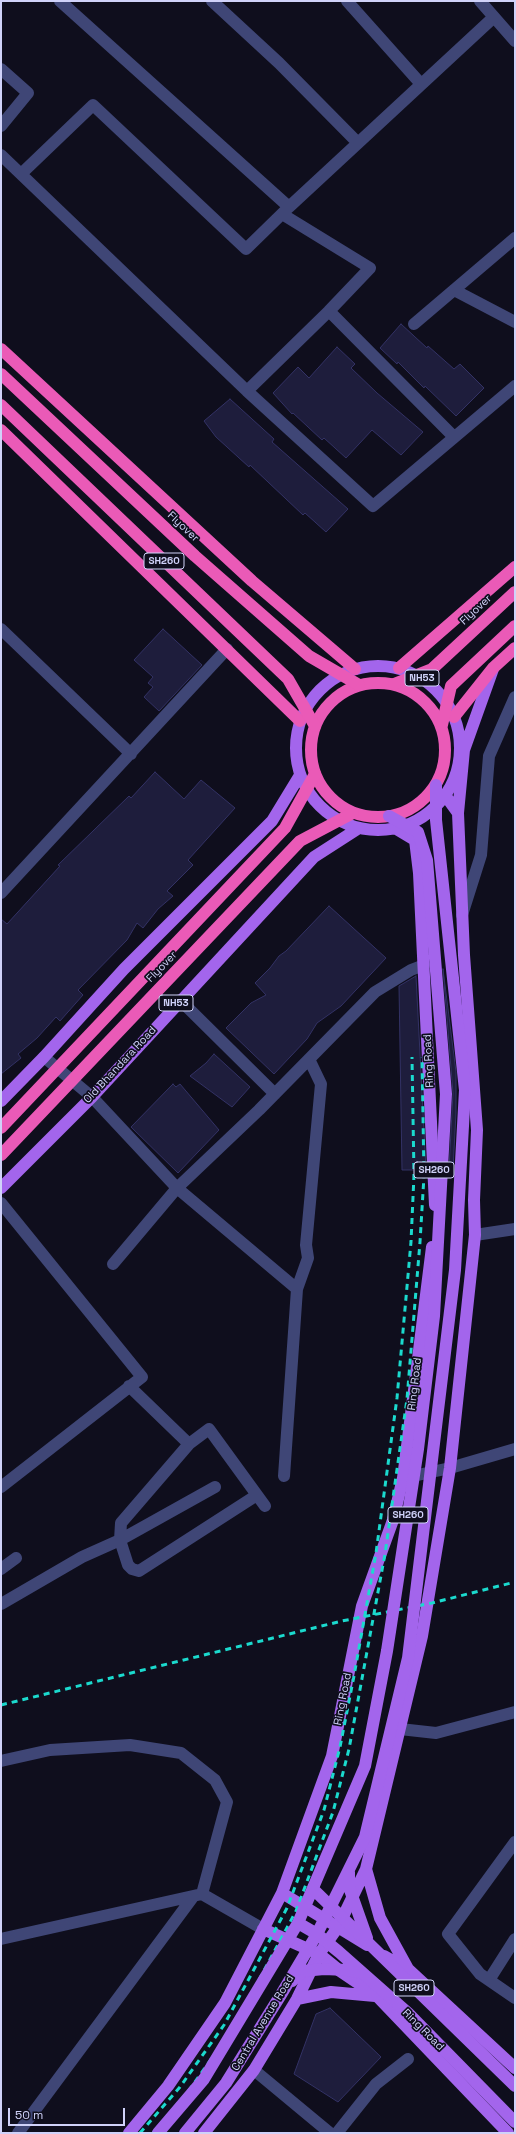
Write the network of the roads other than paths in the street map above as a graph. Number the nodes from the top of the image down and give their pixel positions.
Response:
1 (60, 1) edge
2 (212, 1) edge
3 (347, 1) edge
4 (480, 1) edge
5 (494, 17) junction
6 (513, 34) edge
7 (1, 69) edge
8 (421, 84) junction
9 (1, 126) edge
10 (358, 143) junction
11 (1, 155) edge
12 (21, 174) junction
13 (285, 211) junction
14 (515, 238) edge
15 (454, 290) junction
16 (329, 311) junction
17 (515, 322) edge
18 (414, 324) dead end
19 (1, 349) edge
20 (1, 374) edge
21 (515, 386) edge
22 (247, 391) junction
23 (1, 405) edge
24 (1, 430) edge
25 (454, 437) junction
26 (515, 567) edge
27 (515, 592) edge
28 (515, 626) edge
29 (1, 629) edge
30 (515, 648) edge
31 (227, 649) junction
32 (399, 668) junction
33 (493, 668) junction
34 (355, 669) junction
35 (394, 684) junction
36 (360, 685) junction
37 (515, 698) edge
38 (454, 717) junction
39 (300, 721) junction
40 (442, 725) junction
41 (315, 726) junction
42 (131, 754) junction
43 (315, 774) junction
44 (300, 775) junction
45 (436, 785) junction
46 (445, 795) junction
47 (353, 813) junction
48 (458, 813) junction
49 (389, 816) junction
50 (359, 828) junction
51 (395, 828) junction
52 (1, 893) edge
53 (462, 917) junction
54 (424, 965) junction
55 (180, 1000) junction
56 (44, 1057) junction
57 (309, 1059) junction
58 (275, 1094) junction
59 (92, 1097) junction
60 (1, 1100) edge
61 (1, 1128) edge
62 (1, 1155) edge
63 (1, 1188) edge
64 (177, 1188) junction
65 (1, 1203) edge
66 (515, 1229) edge
67 (475, 1235) junction
68 (113, 1264) dead end
69 (297, 1289) junction
70 (129, 1386) junction
71 (189, 1444) junction
72 (514, 1448) edge
73 (450, 1468) junction
74 (284, 1476) dead end
75 (403, 1478) junction
76 (1, 1487) edge
77 (215, 1487) dead end
78 (257, 1495) junction
79 (265, 1506) dead end
80 (120, 1540) junction
81 (16, 1558) dead end
82 (1, 1569) edge
83 (1, 1604) edge
84 (515, 1712) edge
85 (400, 1729) junction
86 (1, 1761) edge
87 (515, 1842) edge
88 (349, 1869) junction
89 (366, 1869) junction
90 (313, 1889) junction
91 (282, 1893) junction
92 (198, 1896) junction
93 (330, 1905) junction
94 (298, 1923) junction
95 (338, 1927) junction
96 (263, 1929) junction
97 (318, 1934) junction
98 (1, 1939) edge
99 (515, 1939) edge
100 (371, 1946) junction
101 (319, 1954) junction
102 (409, 1970) junction
103 (364, 1974) junction
104 (489, 1980) junction
105 (285, 1986) junction
106 (377, 1996) junction
107 (515, 1998) edge
108 (297, 1999) junction
109 (408, 2059) dead end
110 (515, 2068) edge
111 (254, 2070) junction
112 (515, 2086) edge
113 (515, 2122) edge
114 (18, 2133) edge
115 (129, 2133) edge
116 (158, 2133) edge
117 (184, 2133) edge
118 (204, 2133) edge
119 (330, 2133) edge
120 (337, 2133) edge
121 (508, 2133) edge

1 - 13 street
2 - 10 street
3 - 8 street
4 - 5 street
5 - 6 street
5 - 8 street
7 - 9 street
8 - 10 street
10 - 13 street
11 - 12 street
12 - 13 street
12 - 22 street
13 - 16 street
14 - 15 street
15 - 17 street
15 - 18 street
16 - 22 street
16 - 25 street
19 - 34 highway
20 - 36 highway, Flyover, bridge
21 - 25 street
22 - 25 street
23 - 41 highway, SH260, bridge
24 - 31 highway, SH260
26 - 32 highway, NH53
27 - 35 highway, Flyover / NH53, bridge
28 - 40 highway, Flyover / NH53, bridge
29 - 42 street
30 - 33 highway
31 - 39 highway, SH260
31 - 42 street
32 - 34 main road, NH53
32 - 38 main road, NH53
33 - 38 highway
33 - 48 main road, Central Avenue Road
34 - 39 main road, NH53
35 - 36 highway, Flyover / NH53
35 - 40 highway, Flyover / NH53
36 - 41 highway, Flyover / NH53
37 - 53 street
38 - 46 main road, NH53
39 - 44 main road, NH53
40 - 45 highway, Flyover / NH53
41 - 43 highway, Flyover / NH53
42 - 52 street
43 - 47 highway, Flyover / NH53
43 - 61 highway, Flyover, bridge
44 - 50 main road, NH53
44 - 56 main road
45 - 49 highway, Flyover / NH53
45 - 88 main road, SH260, bridge
46 - 48 main road
46 - 51 main road, NH53
47 - 49 highway, Flyover / NH53
47 - 62 highway, Flyover, bridge
48 - 53 main road, Central Avenue Road
49 - 90 main road, Ring Road / SH260, bridge
50 - 51 main road, NH53
50 - 55 main road, Old Bhandara Road / NH53
51 - 54 main road, Ring Road / SH260
53 - 67 main road, Central Avenue Road
54 - 57 street
54 - 75 main road, Ring Road / SH260
55 - 58 street
55 - 59 main road, Old Bhandara Road / NH53
56 - 59 street
56 - 60 main road
57 - 58 street
57 - 69 street
58 - 64 street
59 - 63 main road, Old Bhandara Road / NH53
59 - 64 street
64 - 68 street
64 - 69 street
65 - 70 street
66 - 67 street
67 - 73 main road, Central Avenue Road
69 - 74 street
70 - 71 street
70 - 76 street
71 - 78 street
71 - 80 street
72 - 73 street
73 - 75 street
73 - 85 main road, Central Avenue Road
75 - 91 main road, Ring Road / SH260
77 - 80 street
78 - 79 street
78 - 80 street
80 - 83 street
81 - 82 street
84 - 85 street
85 - 89 main road, Central Avenue Road
86 - 92 street
87 - 104 street
88 - 93 main road, SH260, bridge
88 - 100 main road, bridge
89 - 95 main road, Central Avenue Road
89 - 102 main road
90 - 93 main road, SH260, bridge
90 - 94 main road, Ring Road / SH260, bridge
91 - 95 main road
91 - 96 main road, Ring Road / SH260
92 - 96 street
92 - 98 street
92 - 114 street
93 - 97 main road, Central Avenue Road, bridge
93 - 100 main road, SH260, bridge
94 - 97 main road, Ring Road / SH260, bridge
94 - 116 main road, Central Avenue Road, bridge
95 - 101 main road, Central Avenue Road
95 - 102 main road, SH260
96 - 101 main road, Ring Road
96 - 115 main road, Ring Road
97 - 103 main road, Ring Road / SH260, bridge
97 - 105 main road, Central Avenue Road, bridge
99 - 104 street
100 - 112 main road, SH260, bridge
101 - 106 main road, Ring Road
101 - 108 main road, Central Avenue Road
102 - 110 main road, SH260
103 - 105 main road, bridge
103 - 113 main road, Ring Road / SH260, bridge
104 - 107 street
105 - 117 main road, Central Avenue Road, bridge
106 - 108 main road
106 - 121 main road, Ring Road / SH260
108 - 111 main road, Central Avenue Road
109 - 120 street
111 - 118 main road, Central Avenue Road
111 - 119 street

